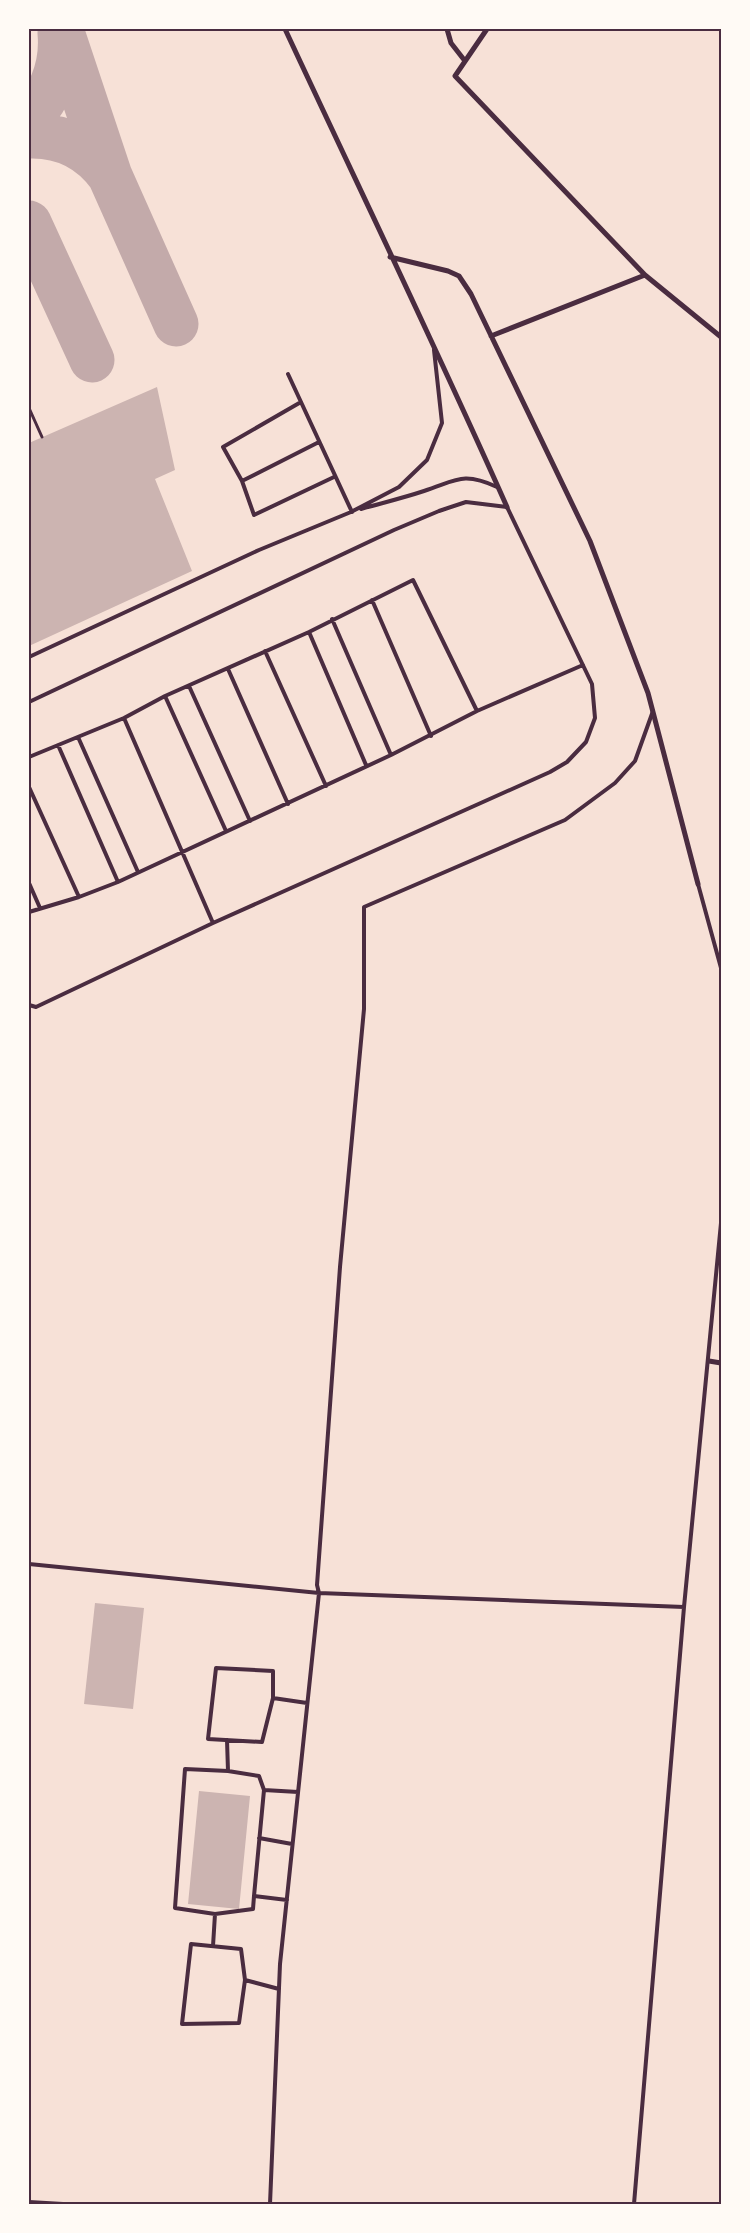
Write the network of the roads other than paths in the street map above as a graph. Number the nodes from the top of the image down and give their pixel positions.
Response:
1 (285, 29) edge
2 (447, 29) edge
3 (487, 29) edge
4 (464, 61) junction
5 (390, 258) junction
6 (645, 275) junction
7 (491, 336) junction
8 (721, 337) edge
9 (433, 343) junction
10 (288, 374) dead end
11 (301, 402) junction
12 (319, 442) junction
13 (334, 476) junction
14 (242, 481) junction
15 (498, 487) junction
16 (507, 507) junction
17 (351, 512) junction
18 (372, 600) junction
19 (332, 619) junction
20 (309, 632) junction
21 (266, 651) junction
22 (29, 658) edge
23 (583, 665) junction
24 (228, 669) junction
25 (189, 686) junction
26 (165, 696) junction
27 (29, 702) edge
28 (477, 711) junction
29 (653, 711) junction
30 (124, 718) junction
31 (431, 736) junction
32 (78, 737) junction
33 (58, 745) junction
34 (391, 756) junction
35 (29, 757) edge
36 (366, 765) junction
37 (29, 786) edge
38 (326, 786) junction
39 (288, 804) junction
40 (250, 821) junction
41 (226, 831) junction
42 (184, 852) junction
43 (138, 872) junction
44 (118, 882) junction
45 (29, 883) edge
46 (698, 884) joint
47 (79, 897) junction
48 (40, 908) junction
49 (29, 912) edge
50 (213, 923) junction
51 (721, 968) edge
52 (29, 1005) edge
53 (721, 1223) edge
54 (709, 1361) junction
55 (721, 1362) edge
56 (29, 1564) edge
57 (319, 1593) junction
58 (684, 1607) junction
59 (273, 1698) junction
60 (307, 1703) junction
61 (227, 1740) junction
62 (228, 1771) junction
63 (264, 1790) junction
64 (298, 1792) junction
65 (259, 1838) junction
66 (292, 1844) junction
67 (254, 1896) junction
68 (287, 1900) junction
69 (215, 1914) junction
70 (213, 1946) junction
71 (245, 1980) junction
72 (279, 1989) junction
73 (29, 2202) edge
74 (62, 2204) edge
75 (270, 2204) edge
76 (634, 2204) edge

1 - 5 street
2 - 4 street
3 - 4 street
4 - 6 street
5 - 7 street
5 - 9 street
6 - 7 street
6 - 8 street
7 - 29 street
9 - 15 street
9 - 17 lane
10 - 11 lane
11 - 12 lane
11 - 14 lane
12 - 13 lane
12 - 14 lane
13 - 14 lane
13 - 17 lane
15 - 16 street
15 - 17 lane
16 - 23 lane
16 - 27 lane
17 - 22 lane
18 - 19 lane
18 - 28 lane
18 - 31 lane
19 - 20 lane
19 - 34 lane
20 - 21 lane
20 - 36 lane
21 - 24 lane
21 - 38 lane
23 - 28 lane
23 - 50 lane
24 - 25 lane
24 - 39 lane
25 - 26 lane
25 - 40 lane
26 - 30 lane
26 - 41 lane
28 - 31 lane
29 - 46 street
29 - 57 lane
30 - 32 lane
30 - 42 lane
31 - 34 lane
32 - 33 lane
32 - 43 lane
33 - 35 lane
33 - 44 lane
34 - 36 lane
36 - 38 lane
37 - 47 lane
38 - 39 lane
39 - 40 lane
40 - 41 lane
41 - 42 lane
42 - 43 lane
42 - 50 lane
43 - 44 lane
44 - 47 lane
45 - 48 lane
46 - 51 lane
47 - 48 lane
48 - 49 lane
50 - 52 lane
53 - 54 lane
54 - 55 street
54 - 58 lane
56 - 57 lane
57 - 58 lane
57 - 60 lane
58 - 76 lane
59 - 60 lane
59 - 61 lane
59 - 61 lane
60 - 64 lane
61 - 62 lane
62 - 63 lane
62 - 69 lane
63 - 64 lane
63 - 65 lane
64 - 66 lane
65 - 66 lane
65 - 67 lane
66 - 68 lane
67 - 68 lane
67 - 69 lane
68 - 72 lane
69 - 70 lane
70 - 71 lane
70 - 71 lane
71 - 72 lane
72 - 75 lane
73 - 74 lane

